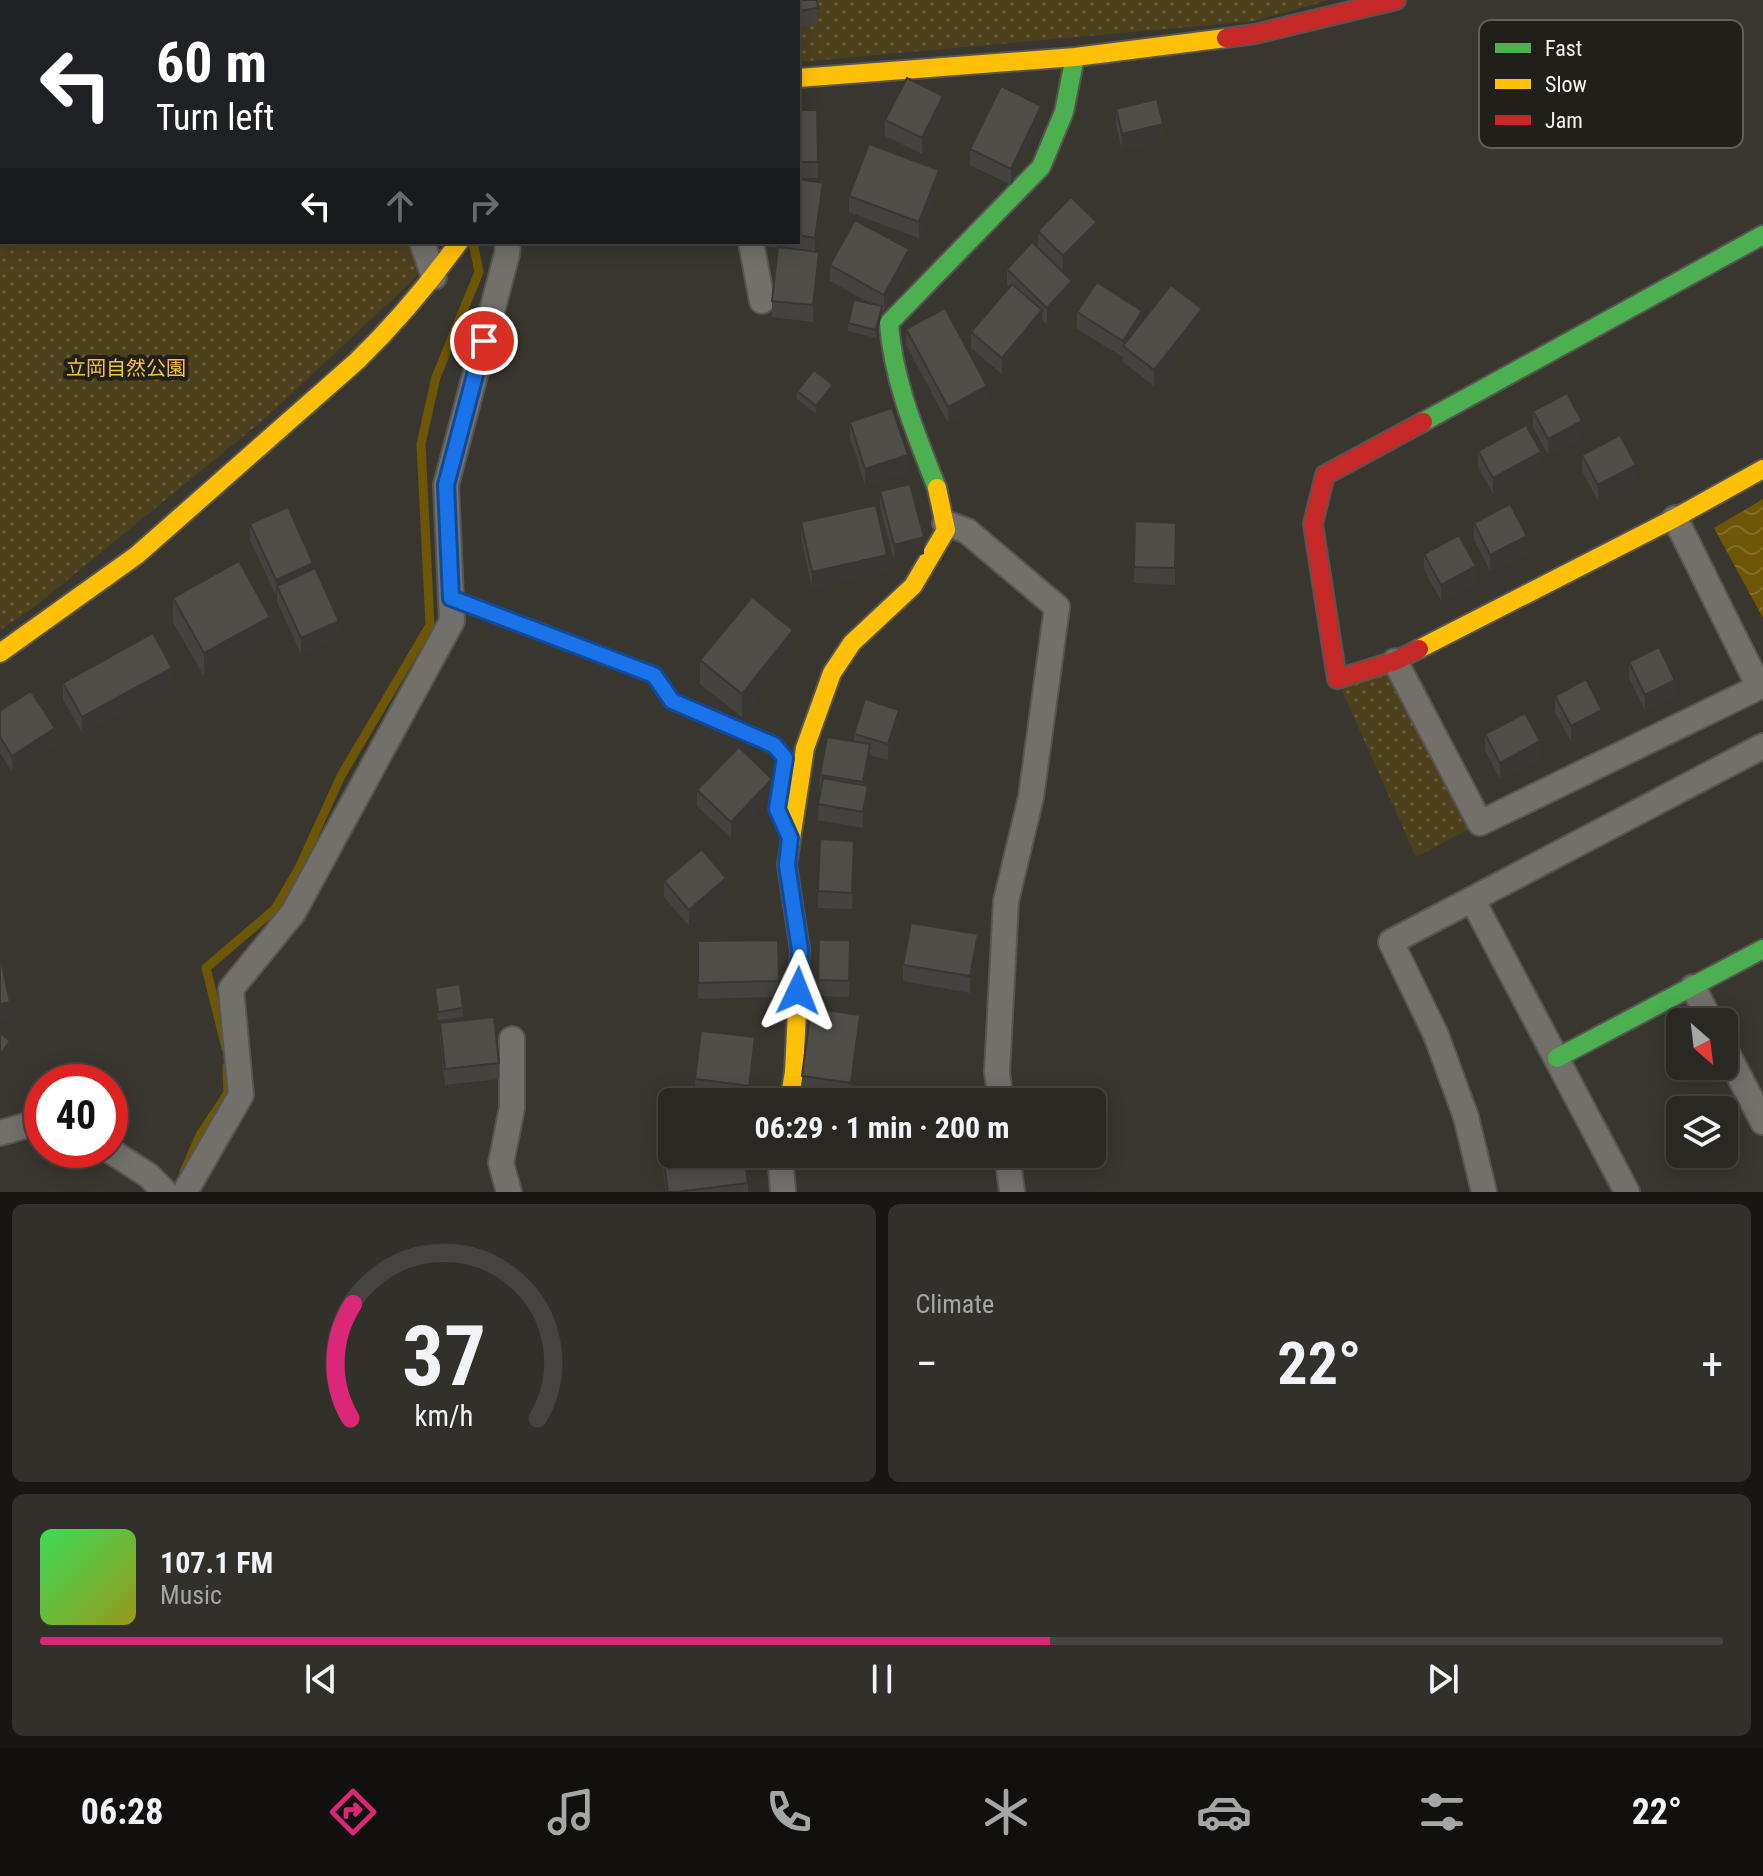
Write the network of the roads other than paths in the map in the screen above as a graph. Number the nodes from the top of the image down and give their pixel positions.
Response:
1 (1396, 0) edge
2 (1075, 57) junction
3 (800, 78) edge
4 (1763, 235) edge
5 (423, 244) edge
6 (508, 244) edge
7 (751, 244) edge
8 (456, 245) edge
9 (434, 277) junction
10 (762, 301) dead end
11 (1763, 469) edge
12 (1675, 518) junction
13 (945, 523) junction
14 (451, 598) junction
15 (0, 653) edge
16 (1395, 661) junction
17 (1763, 746) edge
18 (777, 809) dead end
19 (1473, 901) junction
20 (1763, 949) edge
21 (1693, 987) junction
22 (1704, 1008) edge
23 (512, 1039) dead end
24 (1557, 1058) junction
25 (1738, 1074) edge
26 (791, 1088) edge
27 (999, 1088) edge
28 (1763, 1122) edge
29 (24, 1126) edge
30 (0, 1133) edge
31 (128, 1164) edge
32 (781, 1168) edge
33 (1009, 1168) edge
34 (156, 1184) edge
35 (185, 1192) edge
36 (509, 1192) edge
37 (783, 1192) edge
38 (1012, 1192) edge
39 (1484, 1192) edge
40 (1627, 1192) edge

1 - 2 street
2 - 3 street
2 - 13 street
4 - 16 street
5 - 9 street
6 - 14 street
7 - 10 street
8 - 9 street
9 - 15 street
11 - 12 street
12 - 16 street
12 - 16 street
13 - 26 street
13 - 27 street
14 - 18 lane
14 - 35 street
17 - 19 street
19 - 24 street
19 - 39 street
20 - 21 street
21 - 22 street
21 - 24 street
23 - 36 street
24 - 40 street
25 - 28 street
29 - 30 street
31 - 34 street
32 - 37 street
33 - 38 street

